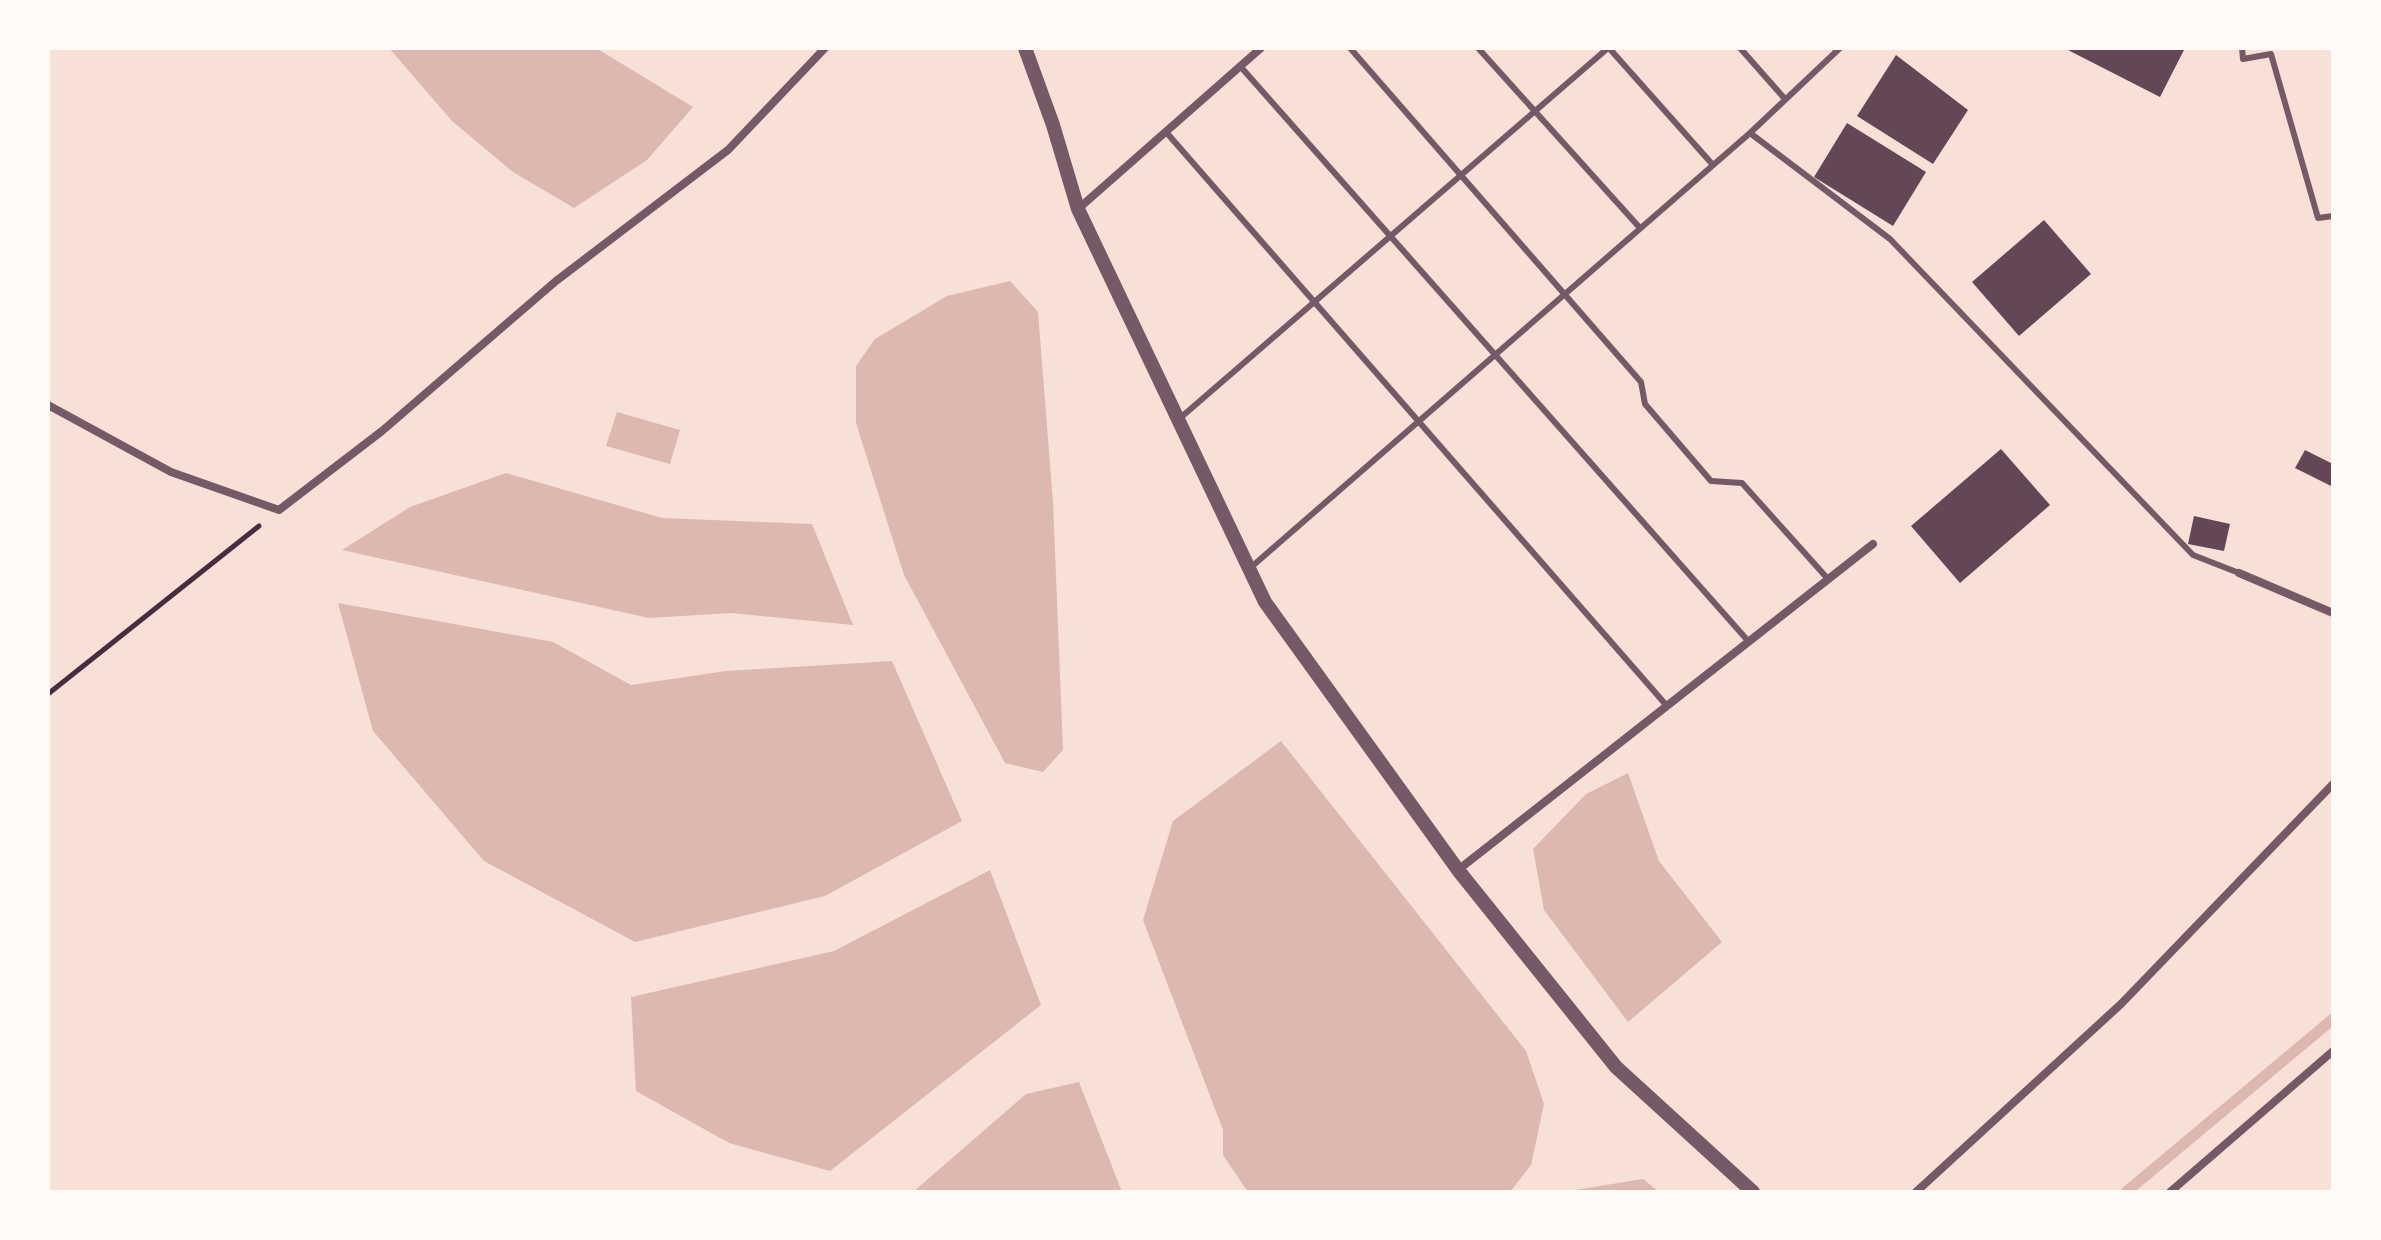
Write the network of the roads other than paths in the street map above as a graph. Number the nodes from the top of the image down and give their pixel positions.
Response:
1 (825, 48) edge
2 (1025, 48) edge
3 (1261, 48) edge
4 (1350, 48) edge
5 (1478, 48) edge
6 (1608, 48) edge
7 (1740, 48) edge
8 (1840, 48) edge
9 (2242, 48) edge
10 (1240, 66) junction
11 (1785, 99) junction
12 (1535, 112) junction
13 (1166, 132) junction
14 (1750, 133) junction
15 (1713, 165) junction
16 (1461, 175) junction
17 (1078, 209) junction
18 (2333, 216) edge
19 (1640, 228) junction
20 (1391, 236) junction
21 (1565, 294) junction
22 (1314, 302) junction
23 (1495, 354) junction
24 (48, 405) edge
25 (1179, 419) junction
26 (1418, 421) junction
27 (1873, 544) dead end
28 (1249, 569) junction
29 (2239, 573) joint
30 (1828, 579) junction
31 (2333, 613) edge
32 (1749, 642) junction
33 (1667, 706) junction
34 (2333, 784) edge
35 (1458, 870) junction
36 (2333, 1051) edge
37 (1753, 1192) edge
38 (1916, 1192) edge
39 (2170, 1192) edge

1 - 24 street
2 - 17 street
3 - 10 street
4 - 16 lane
5 - 12 lane
6 - 12 lane
6 - 15 lane
7 - 11 lane
8 - 11 lane
9 - 18 lane
10 - 13 street
10 - 20 lane
11 - 14 lane
12 - 16 lane
12 - 19 lane
13 - 17 street
13 - 22 lane
14 - 15 lane
14 - 29 lane
15 - 19 lane
16 - 20 lane
16 - 21 lane
17 - 25 street
19 - 21 lane
20 - 22 lane
20 - 23 lane
21 - 23 lane
21 - 30 lane
22 - 25 lane
22 - 26 lane
23 - 26 lane
23 - 32 lane
25 - 28 street
26 - 28 lane
26 - 33 lane
27 - 30 street
28 - 35 street
29 - 31 street
30 - 32 street
32 - 33 street
33 - 35 street
34 - 38 street
35 - 37 street
36 - 39 street

